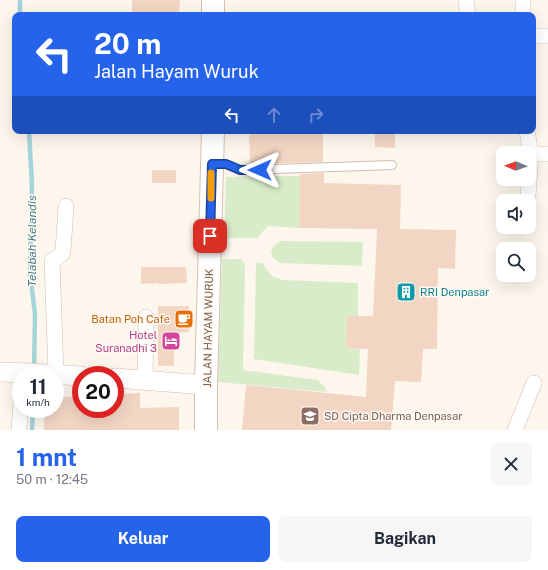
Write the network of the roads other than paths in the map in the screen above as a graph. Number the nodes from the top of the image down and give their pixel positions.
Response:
1 (213, 0) edge
2 (466, 0) edge
3 (523, 0) edge
4 (213, 12) edge
5 (468, 12) edge
6 (523, 12) edge
7 (536, 36) edge
8 (548, 36) edge
9 (213, 134) edge
10 (528, 134) edge
11 (530, 146) edge
12 (536, 154) edge
13 (548, 154) edge
14 (212, 164) junction
15 (392, 165) dead end
16 (66, 206) dead end
17 (146, 317) dead end
18 (37, 366) edge
19 (0, 372) edge
20 (12, 373) edge
21 (124, 379) edge
22 (145, 380) junction
23 (534, 383) dead end
24 (206, 385) junction
25 (20, 418) edge
26 (19, 430) edge
27 (206, 430) edge
28 (515, 430) edge

1 - 4 main road
2 - 5 street
3 - 6 street
7 - 8 street
9 - 14 main road, JALAN HAYAM WURUK
10 - 11 street
12 - 13 street
14 - 15 lane
14 - 24 main road, JALAN HAYAM WURUK
16 - 18 street
17 - 22 street
19 - 20 street
21 - 22 street
22 - 24 street
23 - 28 street
24 - 27 main road, JALAN HAYAM WURUK
25 - 26 street

